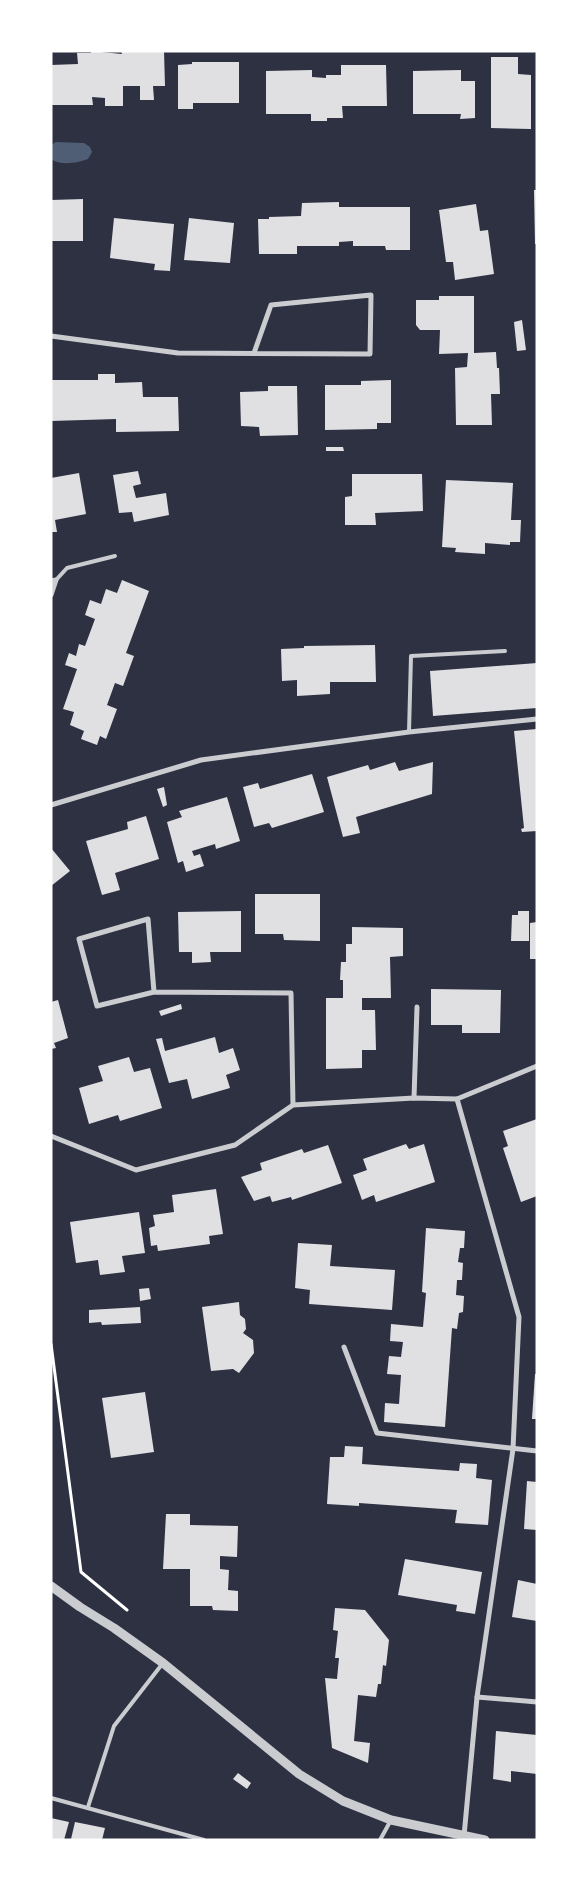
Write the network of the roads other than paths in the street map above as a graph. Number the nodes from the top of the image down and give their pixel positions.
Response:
1 (51, 336) edge
2 (254, 353) junction
3 (115, 556) dead end
4 (54, 581) edge
5 (51, 595) edge
6 (505, 651) dead end
7 (537, 719) edge
8 (410, 732) junction
9 (51, 805) edge
10 (154, 992) junction
11 (418, 1008) dead end
12 (537, 1066) edge
13 (414, 1098) junction
14 (457, 1099) junction
15 (293, 1105) junction
16 (51, 1136) edge
17 (344, 1347) dead end
18 (513, 1449) junction
19 (537, 1451) edge
20 (51, 1586) edge
21 (163, 1663) junction
22 (477, 1697) junction
23 (537, 1702) edge
24 (51, 1798) edge
25 (88, 1807) junction
26 (391, 1820) junction
27 (464, 1836) junction
28 (204, 1840) edge
29 (380, 1840) edge
30 (485, 1840) edge

1 - 2 street
2 - 2 street
3 - 4 lane
4 - 5 street
6 - 8 lane
7 - 8 street
8 - 9 street
10 - 10 street
10 - 15 street
11 - 13 street
12 - 14 street
13 - 14 street
13 - 15 street
14 - 18 street
15 - 16 street
17 - 18 street
18 - 19 street
18 - 22 street
20 - 21 street
21 - 25 lane
21 - 26 street
22 - 23 street
22 - 27 street
24 - 25 lane
25 - 28 lane
26 - 27 street
26 - 29 lane
27 - 30 street

